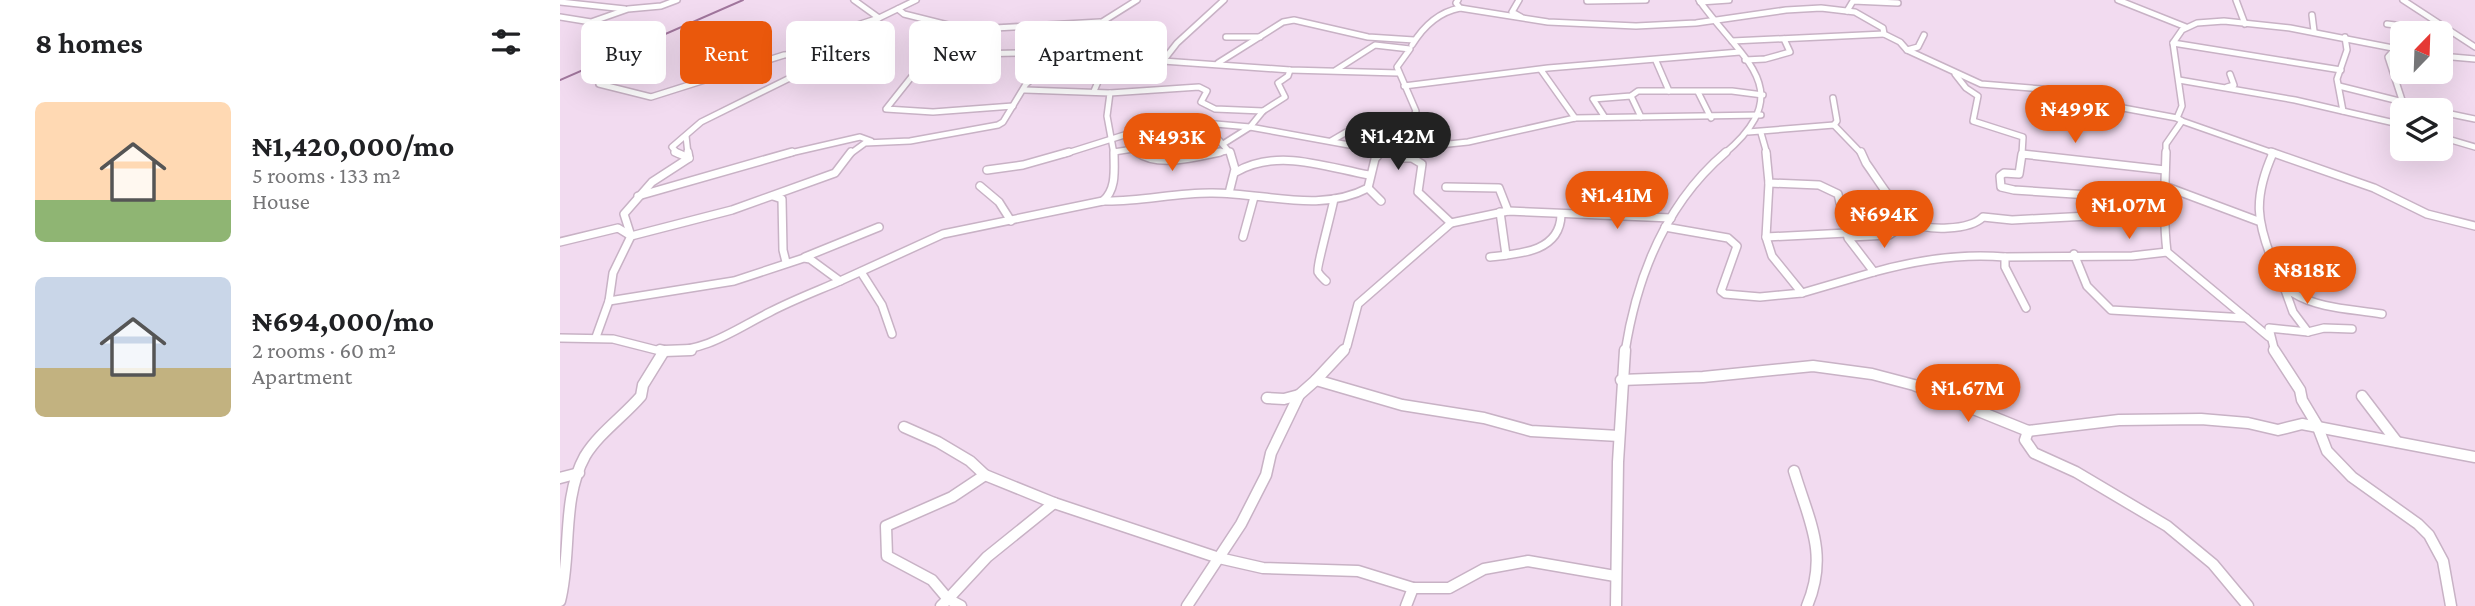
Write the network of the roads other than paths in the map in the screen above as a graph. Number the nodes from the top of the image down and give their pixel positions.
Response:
1 (677, 0) edge
2 (855, 0) edge
3 (916, 0) edge
4 (1136, 0) edge
5 (1224, 0) edge
6 (1458, 0) edge
7 (1519, 0) edge
8 (1646, 0) edge
9 (1730, 0) edge
10 (2118, 0) edge
11 (2236, 0) edge
12 (2403, 0) edge
13 (1587, 1) edge
14 (1699, 1) edge
15 (560, 2) edge
16 (1898, 4) dead end
17 (2150, 4) dead end
18 (1460, 8) junction
19 (2141, 8) junction
20 (628, 9) junction
21 (898, 9) junction
22 (1847, 10) junction
23 (2312, 15) dead end
24 (560, 18) edge
25 (879, 18) junction
26 (870, 21) edge
27 (1102, 21) edge
28 (1524, 21) junction
29 (2433, 21) edge
30 (1715, 22) junction
31 (2245, 24) junction
32 (2387, 24) dead end
33 (2390, 24) edge
34 (1015, 26) edge
35 (2186, 27) junction
36 (2314, 31) junction
37 (1884, 34) junction
38 (1924, 35) dead end
39 (2454, 35) edge
40 (1226, 37) dead end
41 (1260, 37) junction
42 (2345, 37) junction
43 (1784, 39) junction
44 (1415, 40) junction
45 (1732, 41) junction
46 (2173, 43) junction
47 (2390, 47) edge
48 (2475, 47) edge
49 (1410, 49) junction
50 (1907, 50) junction
51 (1015, 53) edge
52 (786, 55) edge
53 (1167, 56) edge
54 (1742, 56) junction
55 (2454, 57) edge
56 (2475, 59) edge
57 (1167, 61) edge
58 (1656, 61) junction
59 (1218, 63) junction
60 (1290, 69) junction
61 (1541, 69) junction
62 (2341, 70) junction
63 (1335, 71) junction
64 (1399, 73) junction
65 (1955, 74) junction
66 (2230, 74) dead end
67 (2179, 79) junction
68 (786, 81) edge
69 (599, 84) dead end
70 (1026, 84) edge
71 (1097, 84) edge
72 (1405, 86) junction
73 (2339, 86) junction
74 (2224, 87) junction
75 (1025, 90) junction
76 (1094, 91) junction
77 (1669, 91) junction
78 (1698, 92) junction
79 (1110, 93) junction
80 (1763, 95) junction
81 (1631, 96) junction
82 (1833, 98) dead end
83 (2393, 98) edge
84 (1013, 106) junction
85 (1263, 111) junction
86 (2343, 111) junction
87 (2453, 114) edge
88 (1761, 115) junction
89 (1604, 116) junction
90 (1641, 117) junction
91 (1575, 118) junction
92 (1711, 118) junction
93 (2475, 119) edge
94 (2180, 120) junction
95 (2390, 122) edge
96 (1204, 123) junction
97 (1362, 123) dead end
98 (1834, 125) junction
99 (1250, 128) junction
100 (1748, 132) junction
101 (1761, 133) junction
102 (686, 136) junction
103 (1111, 139) junction
104 (871, 141) junction
105 (1331, 141) junction
106 (2453, 141) edge
107 (2475, 147) edge
108 (1225, 148) junction
109 (1405, 148) junction
110 (1382, 150) junction
111 (1114, 152) junction
112 (2273, 153) junction
113 (2022, 154) junction
114 (689, 158) junction
115 (987, 170) dead end
116 (2165, 170) junction
117 (1236, 172) junction
118 (1369, 175) junction
119 (1769, 183) junction
120 (980, 186) dead end
121 (1446, 187) dead end
122 (2168, 187) junction
123 (1368, 188) junction
124 (1229, 193) junction
125 (773, 196) junction
126 (1254, 197) junction
127 (633, 199) junction
128 (1334, 199) junction
129 (2165, 200) junction
130 (1103, 201) junction
131 (1381, 201) dead end
132 (1504, 212) junction
133 (2164, 212) junction
134 (1561, 215) junction
135 (1671, 218) junction
136 (1011, 221) junction
137 (1910, 221) junction
138 (2258, 221) junction
139 (1451, 223) junction
140 (1665, 226) junction
141 (2475, 226) edge
142 (879, 227) dead end
143 (1848, 235) junction
144 (631, 236) junction
145 (1242, 237) dead end
146 (1766, 237) junction
147 (560, 242) edge
148 (2167, 252) junction
149 (2074, 254) junction
150 (1506, 255) junction
151 (1490, 257) dead end
152 (2005, 257) junction
153 (791, 261) junction
154 (861, 272) junction
155 (1874, 272) junction
156 (840, 281) junction
157 (1325, 281) dead end
158 (2284, 287) junction
159 (1802, 293) junction
160 (609, 301) junction
161 (2026, 308) dead end
162 (2382, 314) dead end
163 (2246, 318) junction
164 (2352, 328) dead end
165 (2308, 332) junction
166 (892, 334) dead end
167 (596, 337) junction
168 (2269, 337) junction
169 (560, 338) edge
170 (664, 351) junction
171 (1315, 380) junction
172 (1621, 380) junction
173 (1298, 395) junction
174 (2362, 396) dead end
175 (1267, 398) dead end
176 (2317, 425) junction
177 (904, 427) dead end
178 (2028, 431) junction
179 (1619, 436) junction
180 (2397, 442) junction
181 (2475, 457) edge
182 (1794, 471) dead end
183 (579, 473) junction
184 (985, 475) junction
185 (560, 478) edge
186 (1054, 503) junction
187 (1219, 558) junction
188 (1615, 576) junction
189 (1413, 588) junction
190 (560, 601) edge
191 (945, 602) edge
192 (961, 606) edge
193 (1187, 606) edge
194 (1406, 606) edge
195 (1616, 606) edge
196 (1807, 606) edge
197 (2248, 606) edge
198 (2451, 606) edge

1 - 20 street
2 - 25 street
3 - 21 street
4 - 27 street
5 - 53 street
6 - 18 street
7 - 28 street
8 - 13 street
9 - 14 street
10 - 19 street
11 - 31 street
12 - 29 street
14 - 30 street
15 - 20 street
16 - 22 street
17 - 19 street
18 - 28 street
18 - 44 street
19 - 35 street
20 - 24 street
21 - 25 street
21 - 34 street
22 - 30 street
22 - 37 street
23 - 36 street
25 - 26 street
28 - 30 street
30 - 45 street
31 - 35 street
31 - 36 street
32 - 33 street
35 - 46 street
36 - 42 street
37 - 43 street
37 - 50 street
38 - 50 street
39 - 48 street
40 - 41 street
41 - 44 street
41 - 59 street
42 - 47 street
42 - 62 street
43 - 45 street
43 - 54 street
44 - 49 street
45 - 54 street
46 - 62 street
46 - 67 street
49 - 63 street
49 - 64 street
50 - 65 street
51 - 84 street
52 - 69 street
54 - 58 street
54 - 80 street
55 - 56 street
57 - 59 street
58 - 61 street
58 - 77 street
59 - 60 street
60 - 63 street
60 - 85 street
61 - 72 street
61 - 91 street
62 - 73 street
63 - 64 street
64 - 72 street
65 - 94 street
65 - 113 street
66 - 74 street
67 - 74 street
67 - 94 street
68 - 102 street
70 - 75 street
71 - 76 street
72 - 109 street
73 - 83 street
73 - 86 street
74 - 86 street
75 - 76 street
75 - 84 street
76 - 79 street
77 - 78 street
77 - 81 street
78 - 80 street
78 - 92 street
79 - 85 street
79 - 103 street
80 - 88 street
81 - 89 street
81 - 90 street
82 - 98 street
84 - 104 street
85 - 99 street
86 - 95 street
87 - 93 street
88 - 92 street
88 - 100 street
89 - 90 street
89 - 91 street
90 - 92 street
91 - 109 street
94 - 112 street
94 - 116 street
96 - 99 street
96 - 103 street
96 - 108 street
97 - 105 street
98 - 101 street
98 - 137 street
99 - 105 street
99 - 108 street
100 - 101 street
100 - 135 street
101 - 119 street
102 - 114 street
102 - 114 street
103 - 111 street
103 - 115 street
104 - 125 street
104 - 127 street
105 - 110 street
106 - 107 street
108 - 111 street
108 - 117 street
109 - 110 street
109 - 139 street
110 - 118 street
111 - 130 street
112 - 138 street
112 - 141 street
113 - 116 street
113 - 129 street
114 - 127 street
116 - 122 street
117 - 118 street
117 - 124 street
118 - 123 street
119 - 143 street
119 - 146 street
120 - 136 street
121 - 132 street
122 - 129 street
122 - 138 street
123 - 128 street
123 - 131 street
124 - 126 street
124 - 130 street
125 - 144 street
125 - 153 street
126 - 128 street
126 - 145 street
127 - 144 street
128 - 157 street
129 - 133 street
130 - 136 street
132 - 134 street
132 - 139 street
132 - 150 street
133 - 137 street
133 - 148 street
134 - 135 street
134 - 150 street
135 - 140 street
136 - 154 street
137 - 143 street
138 - 158 street
139 - 171 street
140 - 159 street
140 - 172 street
142 - 153 street
143 - 146 street
143 - 155 street
144 - 147 street
144 - 160 street
146 - 159 street
148 - 149 street
148 - 163 street
149 - 152 street
149 - 163 street
150 - 151 street
152 - 155 street
152 - 161 street
153 - 156 street
153 - 160 street
154 - 156 street
154 - 166 street
155 - 159 street
156 - 170 street
158 - 162 street
158 - 165 street
160 - 167 street
163 - 168 street
164 - 165 street
165 - 168 street
167 - 169 street
167 - 170 street
168 - 176 street
170 - 183 street
171 - 173 street
171 - 179 street
172 - 178 street
172 - 179 street
173 - 175 street
173 - 187 street
174 - 180 street
176 - 178 street
176 - 180 street
176 - 198 street
177 - 184 street
178 - 197 street
179 - 188 street
180 - 181 street
182 - 196 street
183 - 185 street
183 - 190 street
184 - 186 street
184 - 191 street
186 - 187 street
186 - 191 street
187 - 189 street
187 - 193 street
188 - 189 street
188 - 195 street
189 - 194 street
191 - 192 street

